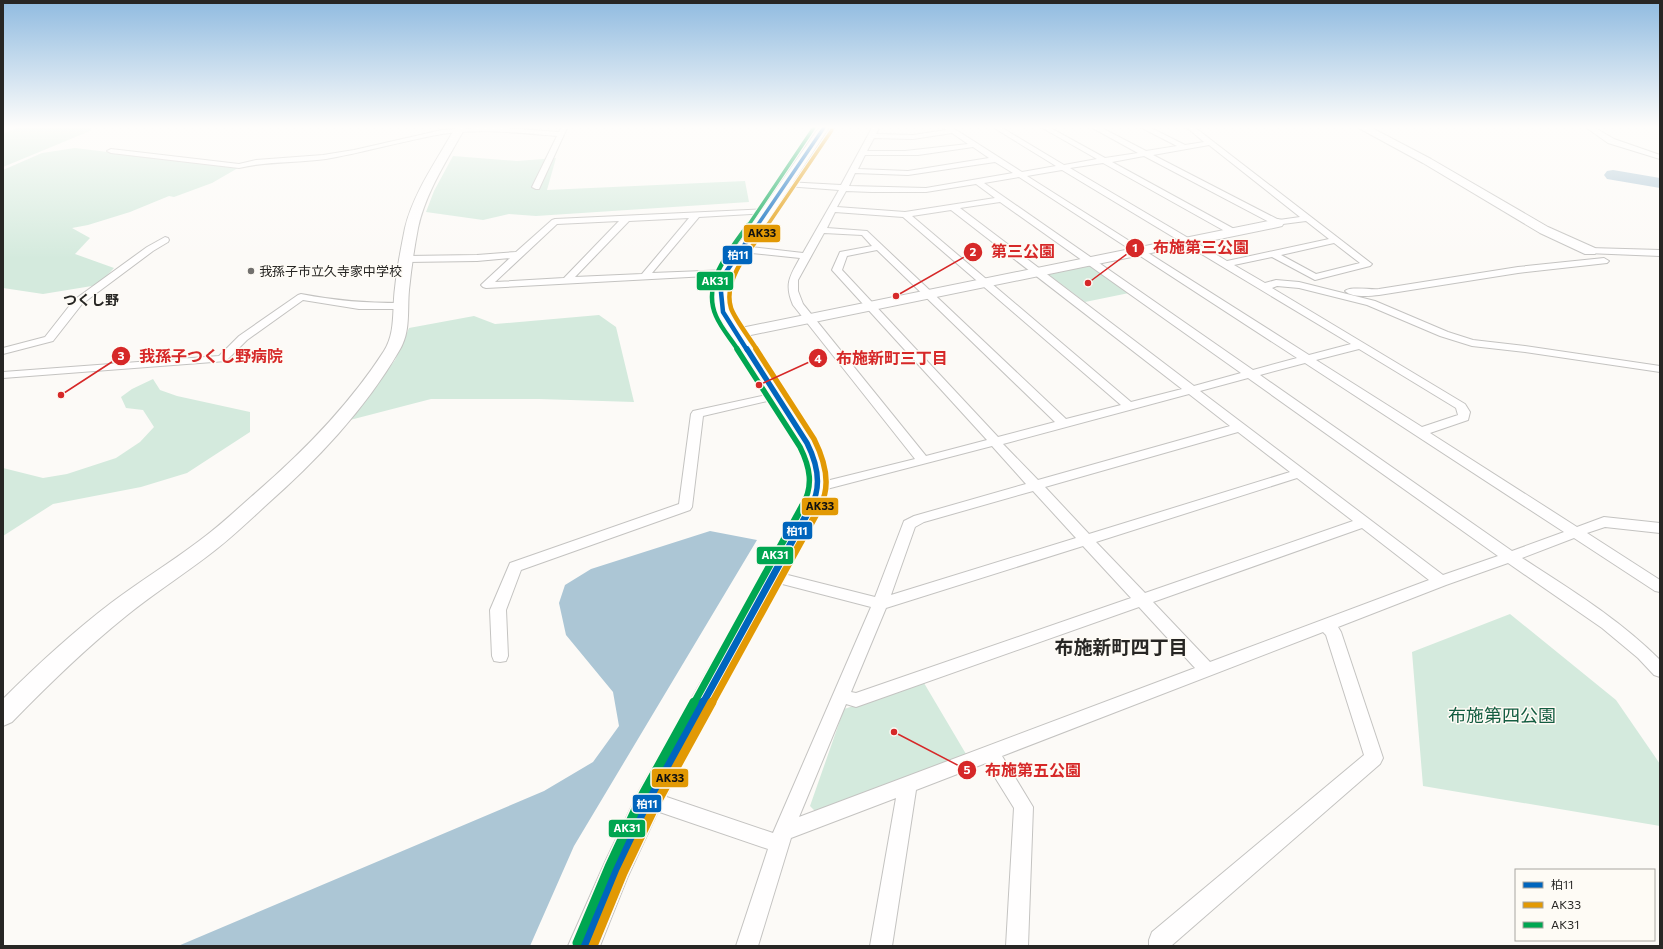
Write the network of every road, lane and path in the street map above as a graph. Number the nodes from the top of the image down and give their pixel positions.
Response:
1 (436, 170) edge
2 (545, 170) edge
3 (795, 170) edge
4 (927, 170) edge
5 (1013, 170) edge
6 (1050, 170) edge
7 (1068, 170) edge
8 (1122, 170) edge
9 (1177, 170) edge
10 (1245, 170) edge
11 (1443, 170) edge
12 (852, 171) joint
13 (1021, 175) junction
14 (978, 182) junction
15 (786, 184) junction
16 (536, 187) dead end
17 (844, 189) junction
18 (1002, 199) junction
19 (954, 208) junction
20 (831, 209) junction
21 (767, 211) junction
22 (696, 215) junction
23 (905, 216) junction
24 (1307, 218) junction
25 (626, 219) junction
26 (1278, 223) junction
27 (821, 230) junction
28 (1233, 232) junction
29 (165, 240) dead end
30 (1336, 240) junction
31 (1187, 241) junction
32 (878, 247) junction
33 (742, 249) junction
34 (1140, 251) junction
35 (1590, 251) junction
36 (1272, 253) junction
37 (1660, 253) edge
38 (519, 255) junction
39 (806, 256) junction
40 (407, 259) junction
41 (1090, 261) junction
42 (1225, 264) junction
43 (726, 272) junction
44 (1038, 272) junction
45 (644, 277) junction
46 (566, 281) junction
47 (984, 282) junction
48 (1299, 285) junction
49 (1264, 286) junction
50 (928, 294) junction
51 (401, 306) junction
52 (870, 307) junction
53 (809, 320) junction
54 (736, 334) junction
55 (1360, 345) junction
56 (3, 351) edge
57 (1307, 359) junction
58 (1660, 369) edge
59 (1251, 374) junction
60 (3, 375) edge
61 (1192, 390) junction
62 (776, 396) junction
63 (1129, 406) junction
64 (1064, 424) junction
65 (1240, 427) junction
66 (1420, 432) junction
67 (995, 442) junction
68 (923, 462) junction
69 (1299, 473) junction
70 (1036, 486) junction
71 (819, 487) junction
72 (1364, 522) junction
73 (1660, 528) edge
74 (1575, 532) junction
75 (1085, 539) junction
76 (1510, 557) junction
77 (772, 576) junction
78 (1441, 581) junction
79 (1660, 587) edge
80 (1141, 600) junction
81 (880, 604) junction
82 (1326, 625) junction
83 (500, 656) dead end
84 (1208, 670) junction
85 (1660, 670) edge
86 (842, 696) junction
87 (3, 715) edge
88 (990, 753) junction
89 (907, 785) junction
90 (649, 800) junction
91 (781, 838) junction
92 (584, 946) edge
93 (747, 946) edge
94 (881, 946) edge
95 (1017, 946) edge
96 (1160, 946) edge

1 - 40 street
2 - 16 street
3 - 15 street
4 - 12 street
5 - 13 street
6 - 13 street
7 - 31 street
8 - 28 street
9 - 26 street
10 - 24 street
11 - 35 street
12 - 17 street
13 - 14 street
13 - 34 street
14 - 17 street
14 - 18 street
15 - 17 street
15 - 21 street
17 - 20 street
18 - 19 street
18 - 41 street
19 - 23 street
19 - 44 street
20 - 23 street
20 - 27 street
21 - 22 street
21 - 33 street
22 - 25 street
22 - 45 street
23 - 47 street
24 - 26 street
24 - 30 street
25 - 38 street
25 - 46 street
26 - 28 street
27 - 32 street
27 - 39 street
28 - 31 street
29 - 56 street
30 - 36 street
30 - 36 street
31 - 34 street
31 - 42 street
32 - 50 street
32 - 52 street
33 - 39 street
33 - 43 street
34 - 41 street
34 - 57 street
35 - 37 street
35 - 48 street
36 - 42 street
38 - 40 street
38 - 46 street
39 - 53 street
40 - 51 street
41 - 44 street
41 - 59 street
42 - 49 street
43 - 45 street
43 - 54 street
44 - 47 street
44 - 61 street
45 - 46 street
47 - 50 street
47 - 63 street
48 - 49 street
48 - 58 street
49 - 55 street
50 - 52 street
50 - 64 street
51 - 60 street
51 - 87 street
52 - 53 street
52 - 67 street
53 - 54 street
53 - 68 street
54 - 62 street
55 - 57 street
55 - 66 street
57 - 59 street
57 - 66 street
59 - 61 street
59 - 76 street
61 - 63 street
61 - 65 street
62 - 71 street
62 - 83 street
63 - 64 street
64 - 67 street
65 - 69 street
65 - 70 street
66 - 74 street
67 - 68 street
67 - 70 street
68 - 71 street
69 - 72 street
69 - 75 street
70 - 75 street
70 - 81 street
71 - 77 street
72 - 78 street
72 - 80 street
73 - 74 street
74 - 76 street
74 - 79 street
75 - 80 street
75 - 81 street
76 - 78 street
76 - 85 street
77 - 81 street
77 - 90 street
78 - 82 street
80 - 84 street
80 - 86 street
81 - 86 street
82 - 84 street
82 - 96 street
84 - 88 street
86 - 91 street
88 - 89 street
88 - 95 street
89 - 91 street
89 - 94 street
90 - 91 street
90 - 92 street
91 - 93 street

